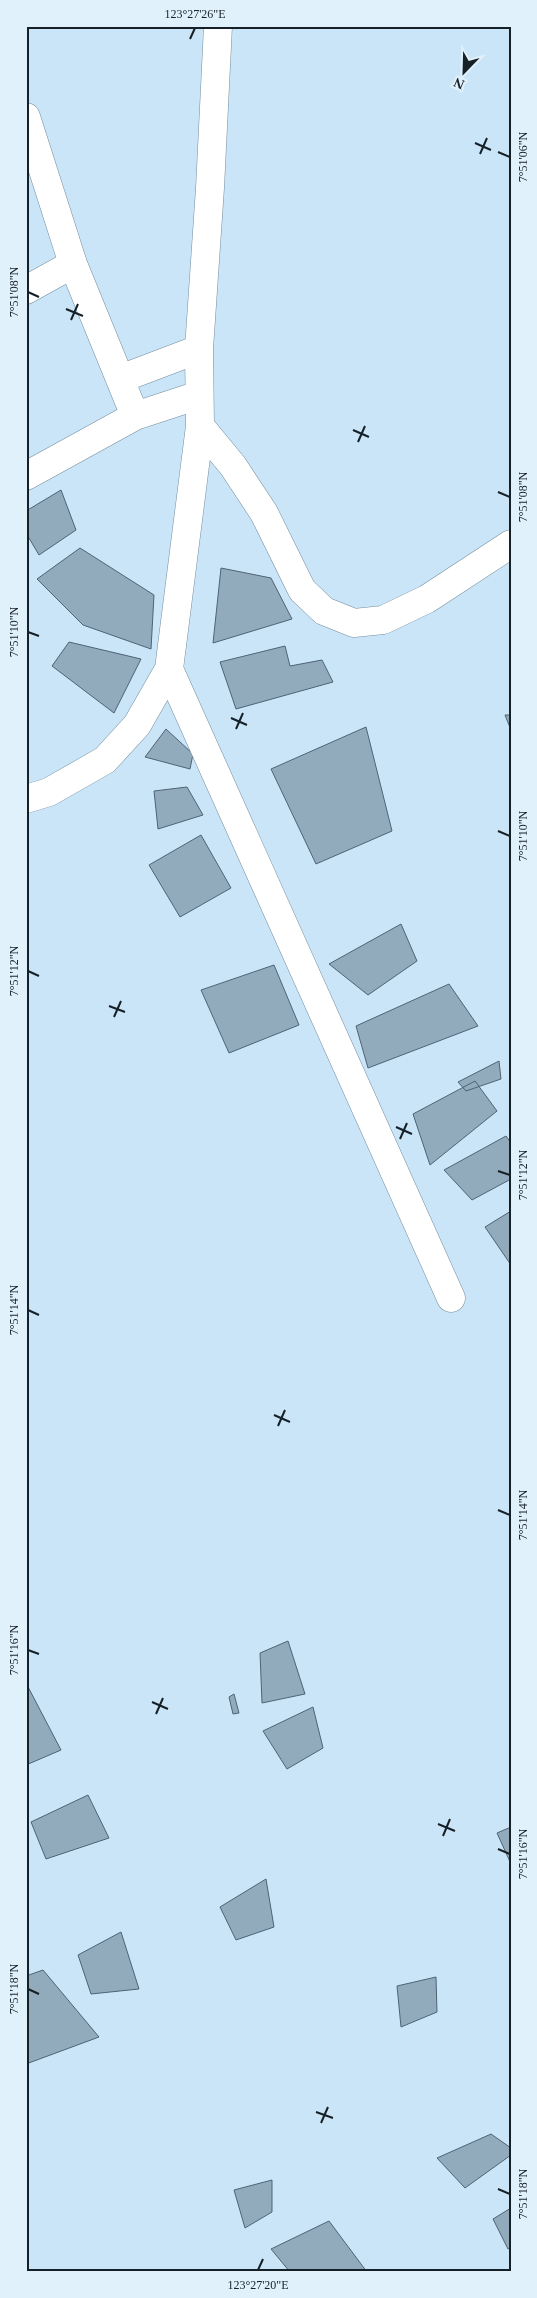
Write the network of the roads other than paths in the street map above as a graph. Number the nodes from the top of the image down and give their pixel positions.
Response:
1 (218, 26) edge
2 (26, 118) edge
3 (73, 264) junction
4 (26, 290) edge
5 (199, 349) junction
6 (120, 379) junction
7 (199, 395) junction
8 (135, 416) junction
9 (200, 426) junction
10 (26, 476) edge
11 (511, 544) edge
12 (169, 669) junction
13 (26, 799) edge
14 (451, 1298) dead end

1 - 5 street
2 - 3 street
3 - 4 street
3 - 6 street
5 - 6 street
5 - 7 street
6 - 8 street
7 - 8 street
7 - 9 street
8 - 10 street
9 - 11 street
9 - 12 street
12 - 13 street
12 - 14 street

